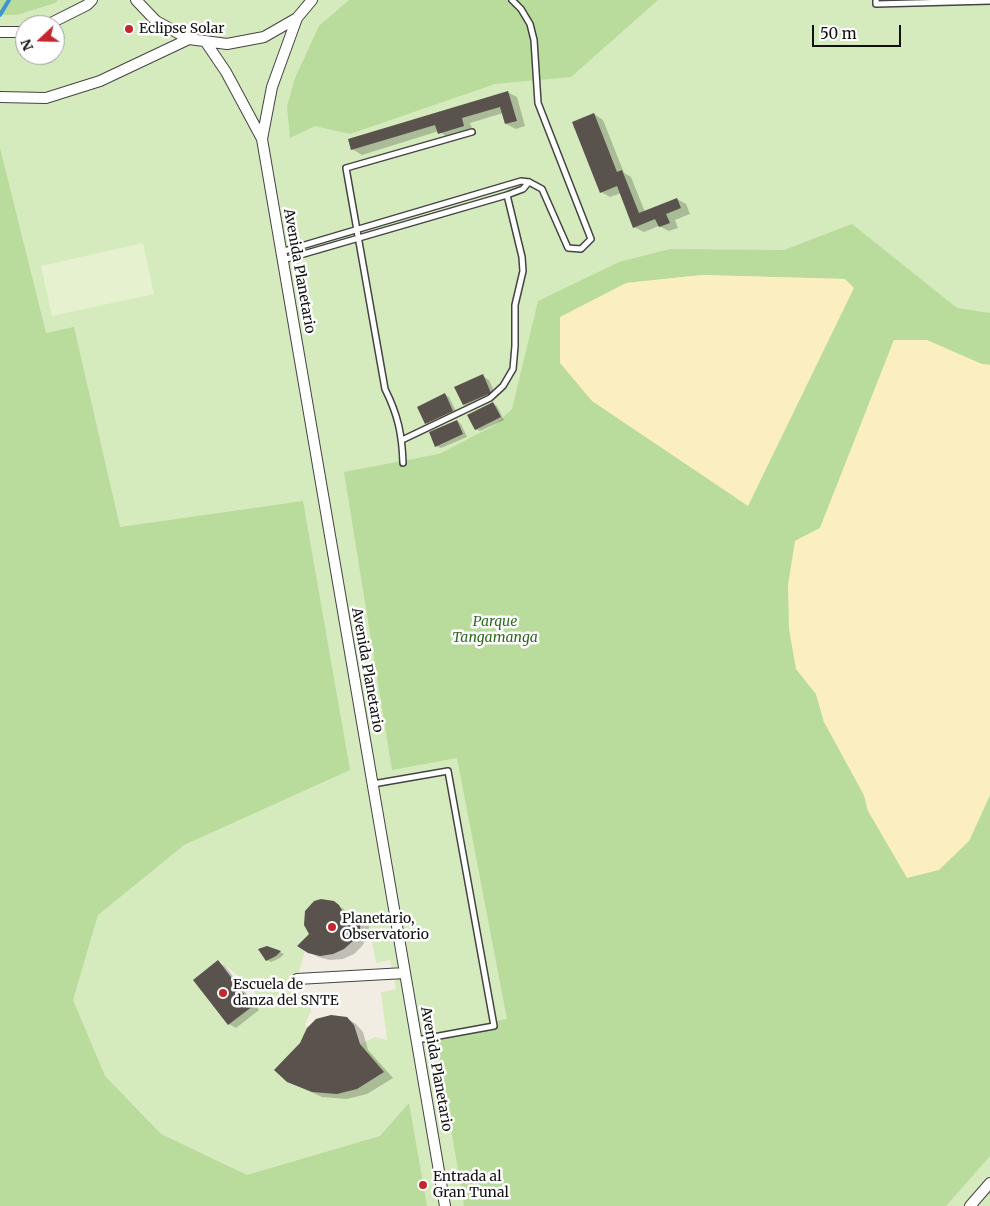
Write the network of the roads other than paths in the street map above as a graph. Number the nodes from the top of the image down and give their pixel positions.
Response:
1 (92, 0) edge
2 (136, 0) edge
3 (312, 0) edge
4 (512, 0) edge
5 (876, 0) edge
6 (990, 1) edge
7 (65, 16) edge
8 (297, 18) junction
9 (0, 32) edge
10 (15, 32) edge
11 (189, 39) junction
12 (205, 41) junction
13 (0, 97) edge
14 (472, 132) dead end
15 (262, 139) junction
16 (529, 182) junction
17 (507, 194) junction
18 (357, 230) junction
19 (359, 238) junction
20 (282, 256) junction
21 (402, 440) junction
22 (403, 463) dead end
23 (373, 784) junction
24 (405, 973) junction
25 (297, 979) dead end
26 (416, 1040) junction
27 (990, 1183) edge
28 (445, 1206) edge
29 (970, 1206) edge

1 - 7 street
2 - 11 street
3 - 8 street
4 - 16 lane
5 - 6 lane
8 - 12 street
8 - 15 street, Avenida Planetario
9 - 10 street
11 - 12 street
11 - 13 street
12 - 15 street, Avenida Planetario
14 - 18 lane
15 - 20 street, Avenida Planetario
16 - 17 lane
16 - 18 lane
17 - 19 lane
17 - 21 lane
18 - 19 lane
18 - 20 lane
19 - 20 lane
19 - 21 lane
20 - 23 street, Avenida Planetario
21 - 22 lane
23 - 24 street, Avenida Planetario
23 - 26 lane
24 - 25 street
24 - 26 street, Avenida Planetario
26 - 28 street, Avenida Planetario
27 - 29 street

